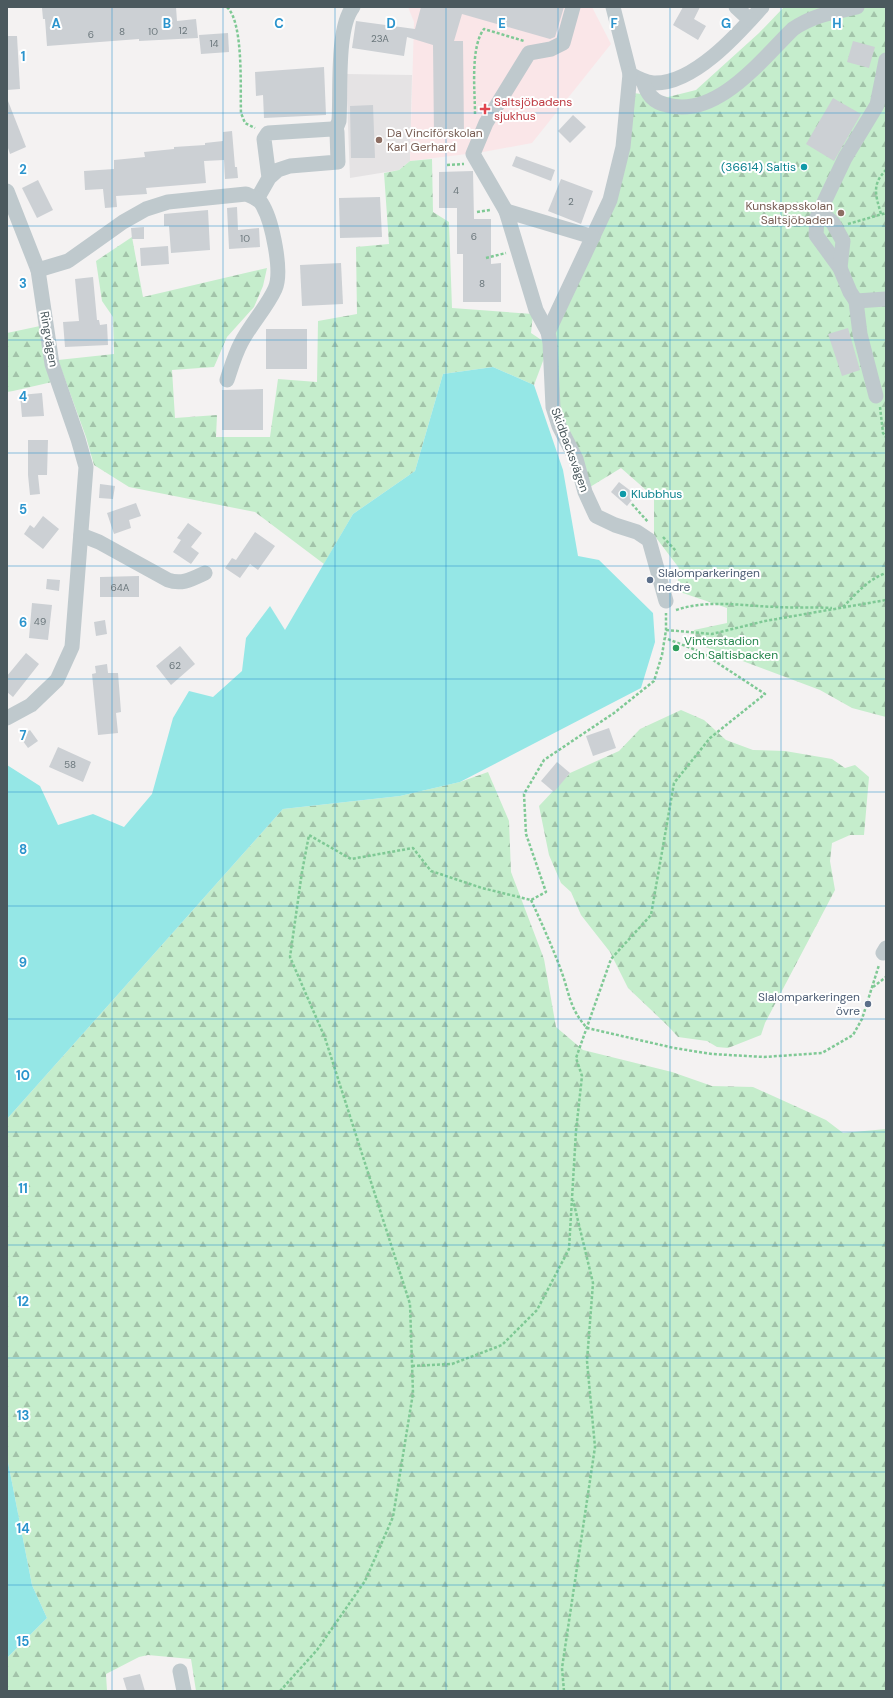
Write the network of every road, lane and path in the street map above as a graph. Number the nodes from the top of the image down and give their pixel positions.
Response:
1 (227, 7) edge
2 (353, 7) edge
3 (573, 7) edge
4 (613, 7) edge
5 (736, 7) edge
6 (762, 7) edge
7 (857, 7) edge
8 (750, 20) junction
9 (543, 51) junction
10 (886, 60) edge
11 (630, 74) junction
12 (643, 81) junction
13 (475, 120) dead end
14 (335, 131) junction
15 (268, 133) junction
16 (886, 170) edge
17 (269, 178) junction
18 (8, 195) edge
19 (258, 199) junction
20 (506, 211) junction
21 (820, 211) junction
22 (886, 213) edge
23 (880, 214) junction
24 (836, 228) junction
25 (593, 237) junction
26 (518, 249) junction
27 (486, 258) dead end
28 (840, 268) junction
29 (38, 270) junction
30 (886, 299) edge
31 (856, 301) junction
32 (548, 332) junction
33 (227, 380) dead end
34 (878, 403) joint
35 (886, 437) edge
36 (81, 536) junction
37 (205, 573) dead end
38 (886, 573) edge
39 (886, 600) edge
40 (666, 607) junction
41 (843, 607) junction
42 (837, 608) junction
43 (666, 630) junction
44 (665, 638) junction
45 (7, 718) edge
46 (531, 900) junction
47 (884, 950) edge
48 (886, 977) edge
49 (872, 988) junction
50 (587, 1028) junction
51 (572, 1198) junction
52 (412, 1366) junction
53 (180, 1671) dead end
54 (184, 1691) edge
55 (280, 1691) edge
56 (564, 1691) edge

1 - 15 path
2 - 14 street
3 - 9 street
4 - 11 street
5 - 8 street
6 - 8 street
7 - 12 street
8 - 12 street
9 - 13 path
9 - 20 street, Skidbacksvägen
10 - 21 street
11 - 12 street
11 - 25 street
14 - 15 street
14 - 17 street
15 - 17 street
16 - 23 path
17 - 19 street
18 - 29 street, Ringvägen
19 - 29 street
19 - 33 street
20 - 25 street
20 - 26 street, Skidbacksvägen
21 - 24 street
21 - 28 street
22 - 23 path
23 - 24 path
24 - 28 street
25 - 32 street
26 - 27 path
26 - 32 street, Skidbacksvägen
28 - 31 street
29 - 36 street, Ringvägen
30 - 31 street
31 - 34 street
32 - 40 street, Skidbacksvägen
34 - 35 path
36 - 37 street
36 - 45 street, Ringvägen
38 - 41 path
39 - 41 path
40 - 42 path
40 - 43 path
41 - 42 path
42 - 43 path
43 - 44 path
44 - 46 path
44 - 50 path
46 - 50 path
46 - 52 path
47 - 49 path
48 - 49 path
49 - 50 path
50 - 51 path
51 - 52 path
51 - 56 path
52 - 55 path
53 - 54 street

